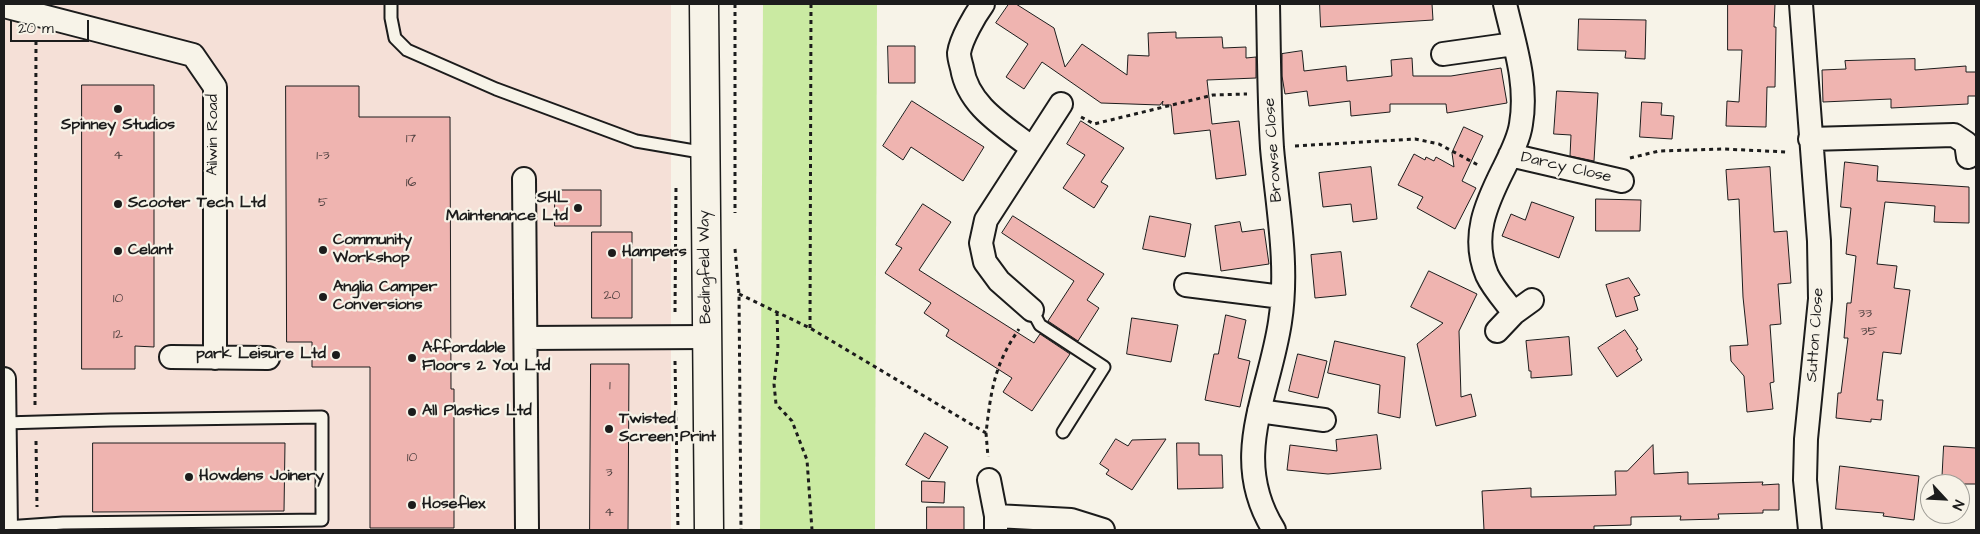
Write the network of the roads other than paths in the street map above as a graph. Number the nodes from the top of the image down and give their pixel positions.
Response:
1 (391, 4) edge
2 (704, 4) edge
3 (983, 4) edge
4 (1268, 4) edge
5 (1504, 4) edge
6 (1801, 4) edge
7 (4, 6) edge
8 (1514, 44) junction
9 (1443, 54) dead end
10 (1061, 104) road end
11 (1811, 146) junction
12 (1032, 148) junction
13 (706, 153) junction
14 (1510, 155) junction
15 (1968, 157) dead end
16 (524, 179) dead end
17 (1622, 181) dead end
18 (1186, 285) dead end
19 (1282, 297) junction
20 (1532, 300) dead end
21 (1032, 310) joint
22 (1514, 312) junction
23 (1497, 331) dead end
24 (707, 337) junction
25 (526, 338) junction
26 (171, 357) dead end
27 (215, 358) junction
28 (268, 358) dead end
29 (4, 379) edge
30 (1260, 410) junction
31 (1324, 420) dead end
32 (4, 423) edge
33 (1063, 432) dead end
34 (989, 480) dead end
35 (996, 523) edge
36 (6, 529) edge
37 (527, 530) edge
38 (709, 530) edge
39 (1103, 530) edge
40 (1274, 530) edge
41 (1810, 530) edge

1 - 13 lane
2 - 13 street, Bedingfeld Way
3 - 12 street
4 - 19 street, Browse Close
5 - 8 street, Darcy Close
6 - 11 street, Sutton Close
7 - 27 street, Ailwin Road
8 - 9 street
8 - 14 street, Darcy Close
10 - 12 street
11 - 15 street
11 - 41 street, Sutton Close
12 - 21 street
13 - 24 street, Bedingfeld Way
14 - 17 street, Darcy Close
14 - 22 street, Darcy Close
16 - 25 street
18 - 19 street
19 - 30 street, Browse Close
20 - 22 street
21 - 33 lane
22 - 23 street
24 - 25 street
24 - 38 street, Bedingfeld Way
25 - 37 street
26 - 27 street
27 - 28 street
29 - 32 street
30 - 31 street
30 - 40 street, Browse Close
32 - 36 street
32 - 36 lane
34 - 35 street
35 - 39 street

